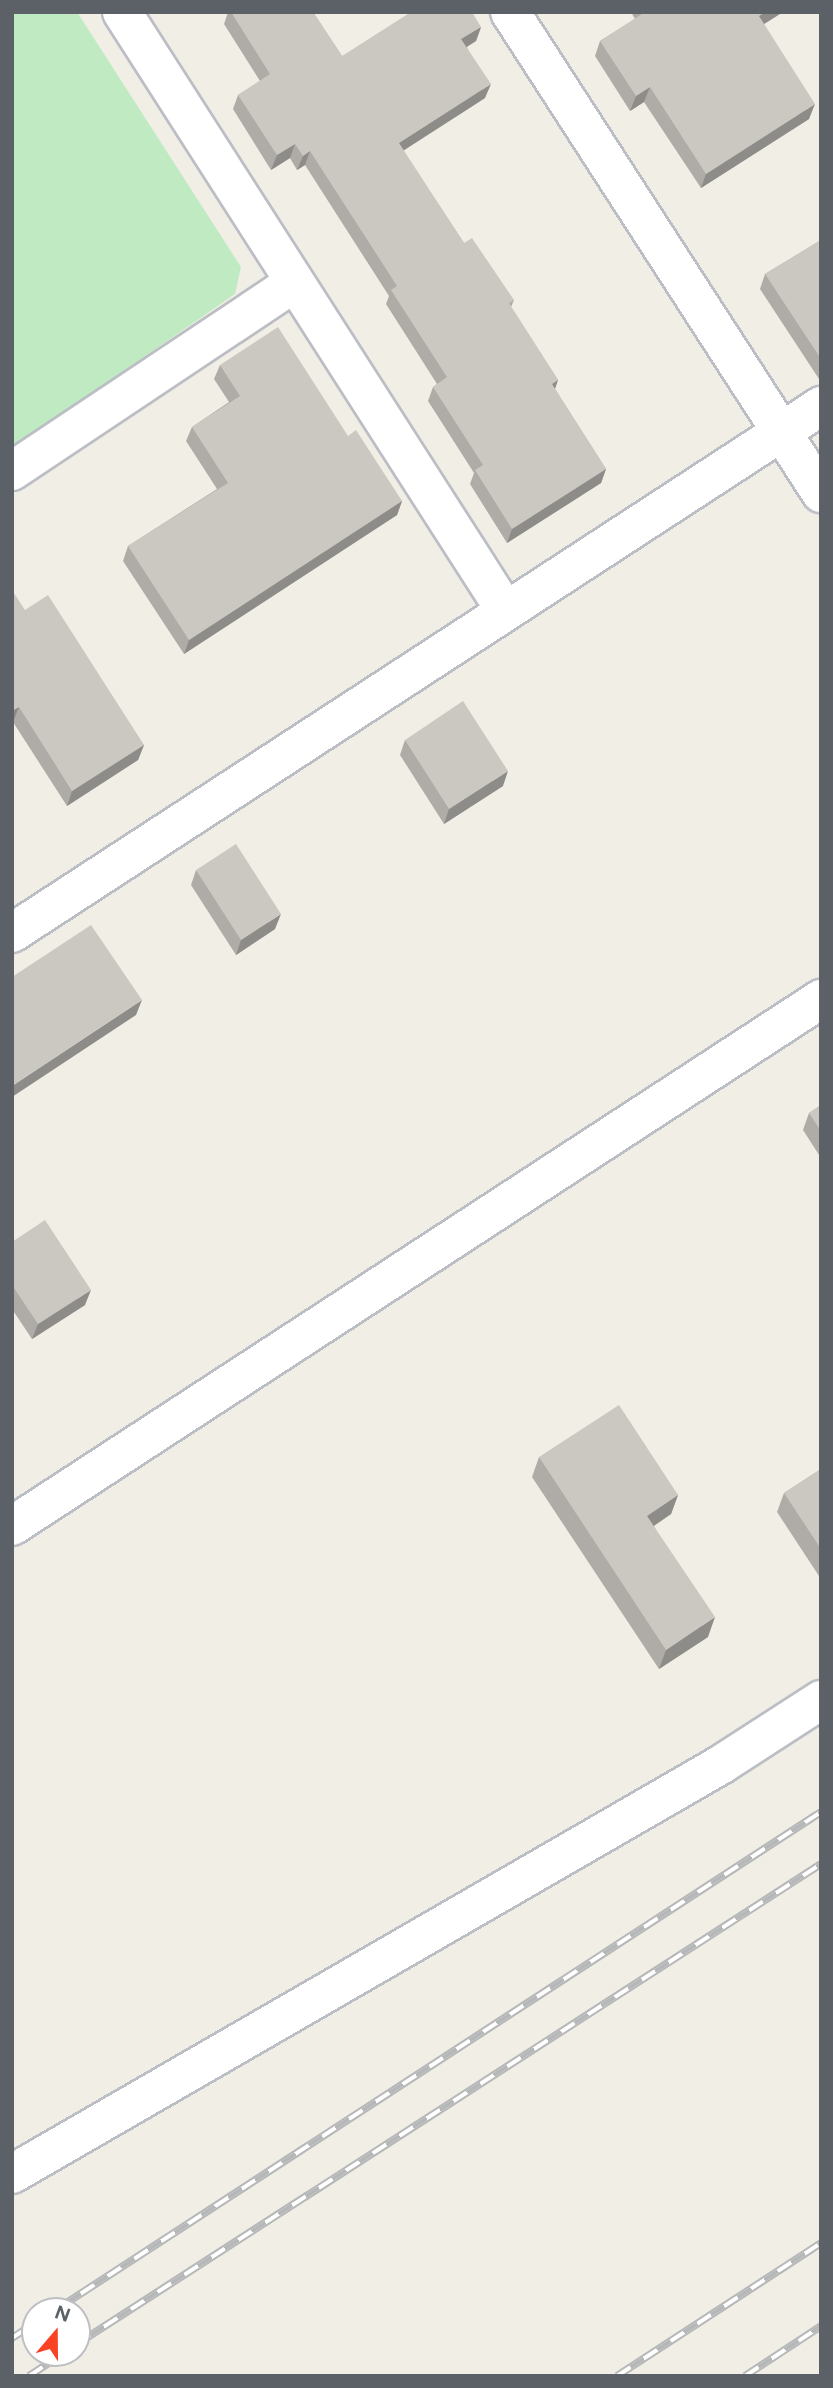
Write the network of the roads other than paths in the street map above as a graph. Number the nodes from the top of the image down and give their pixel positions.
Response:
1 (122, 12) edge
2 (510, 12) edge
3 (294, 283) junction
4 (821, 406) edge
5 (780, 433) junction
6 (12, 471) edge
7 (821, 492) edge
8 (505, 610) junction
9 (12, 933) edge
10 (821, 999) edge
11 (12, 1526) edge
12 (821, 1700) edge
13 (12, 2174) edge

1 - 3 street
2 - 5 street
3 - 6 street
3 - 8 street
4 - 5 street
5 - 7 street
5 - 8 street
8 - 9 street
10 - 11 street
12 - 13 street

